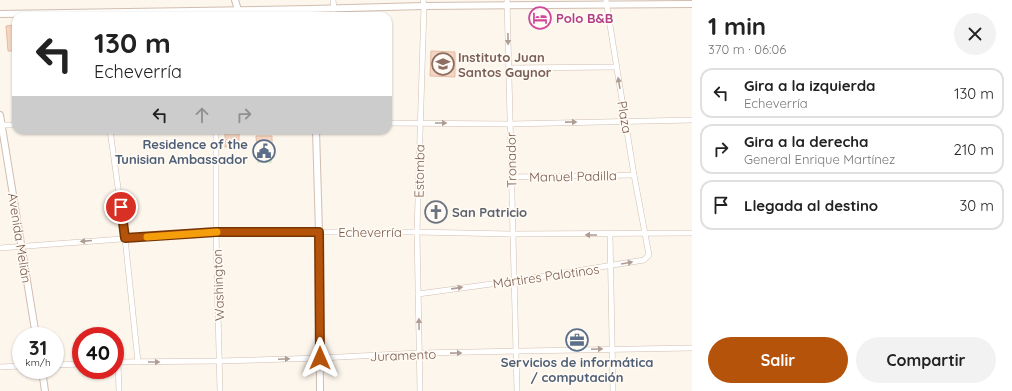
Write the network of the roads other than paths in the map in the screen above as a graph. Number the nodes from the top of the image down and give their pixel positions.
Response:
1 (235, 0) edge
2 (333, 0) edge
3 (423, 3) edge
4 (508, 3) edge
5 (606, 3) edge
6 (692, 4) edge
7 (334, 9) junction
8 (238, 10) junction
9 (221, 12) edge
10 (287, 12) edge
11 (317, 12) edge
12 (0, 14) edge
13 (12, 14) edge
14 (616, 67) junction
15 (509, 68) junction
16 (0, 115) edge
17 (692, 120) edge
18 (626, 121) junction
19 (392, 122) edge
20 (420, 123) junction
21 (511, 124) junction
22 (1, 125) edge
23 (12, 125) edge
24 (111, 134) edge
25 (216, 134) edge
26 (316, 134) edge
27 (634, 175) junction
28 (512, 177) junction
29 (216, 232) junction
30 (319, 232) junction
31 (417, 232) junction
32 (692, 233) edge
33 (512, 234) junction
34 (644, 234) junction
35 (610, 235) junction
36 (125, 238) junction
37 (21, 247) junction
38 (0, 248) edge
39 (611, 266) junction
40 (514, 281) junction
41 (418, 294) junction
42 (34, 327) edge
43 (692, 348) edge
44 (612, 349) junction
45 (516, 351) junction
46 (419, 353) junction
47 (320, 358) junction
48 (220, 361) junction
49 (124, 362) edge
50 (138, 362) junction
51 (12, 366) edge
52 (0, 367) edge
53 (43, 379) edge
54 (118, 379) edge
55 (45, 391) edge
56 (119, 391) edge
57 (220, 391) edge
58 (320, 391) edge
59 (420, 391) edge
60 (517, 391) edge
61 (613, 391) edge

1 - 8 street
2 - 7 street
3 - 4 street
3 - 7 street
3 - 20 street, Estomba
4 - 5 street
4 -> 15 street, Tronador
5 - 6 street
5 - 14 street, Plaza
7 - 11 street
8 - 9 street
8 - 10 street
12 - 13 street
14 - 15 street
18 -> 14 street, Plaza
15 - 21 street, Tronador
16 - 22 street, Avenida Melián
17 - 18 street
21 -> 18 street
18 - 27 street, Plaza
19 - 20 street
20 -> 21 street
20 - 31 street, Estomba
21 - 28 street, Tronador
22 - 23 street
22 - 37 street, Avenida Melián
24 - 36 street
25 - 29 street, Washington
26 - 30 street
27 - 28 street, Manuel Padilla
27 - 34 street, Plaza
28 - 33 street, Tronador
29 - 30 street, Echeverría
29 - 36 street, Echeverría
29 - 48 street, Washington
30 - 31 street, Echeverría
30 - 47 street
31 - 33 street, Echeverría
31 - 41 street, Estomba
32 - 34 street, Echeverría
35 -> 33 street, Echeverría
33 - 40 street, Tronador
34 - 35 street, Echeverría
39 -> 34 street, Mártires Palotinos
35 - 39 street
36 -> 37 street, Echeverría
36 - 50 street
37 - 38 street, Echeverría
37 - 42 street, Avenida Melián
39 - 40 street, Mártires Palotinos
39 - 44 street
41 -> 40 street, Mártires Palotinos
40 - 45 street, Tronador
46 -> 41 street, Estomba
43 - 44 street, Juramento
45 -> 44 street, Juramento
44 - 61 street
46 -> 45 street, Juramento
45 - 60 street, Tronador
46 - 47 street, Juramento
46 - 59 street, Estomba
48 -> 47 street, Juramento
47 - 58 street
50 -> 48 street, Juramento
48 - 57 street, Washington
49 - 50 street, Juramento
51 - 52 street
53 - 55 street
54 - 56 street

